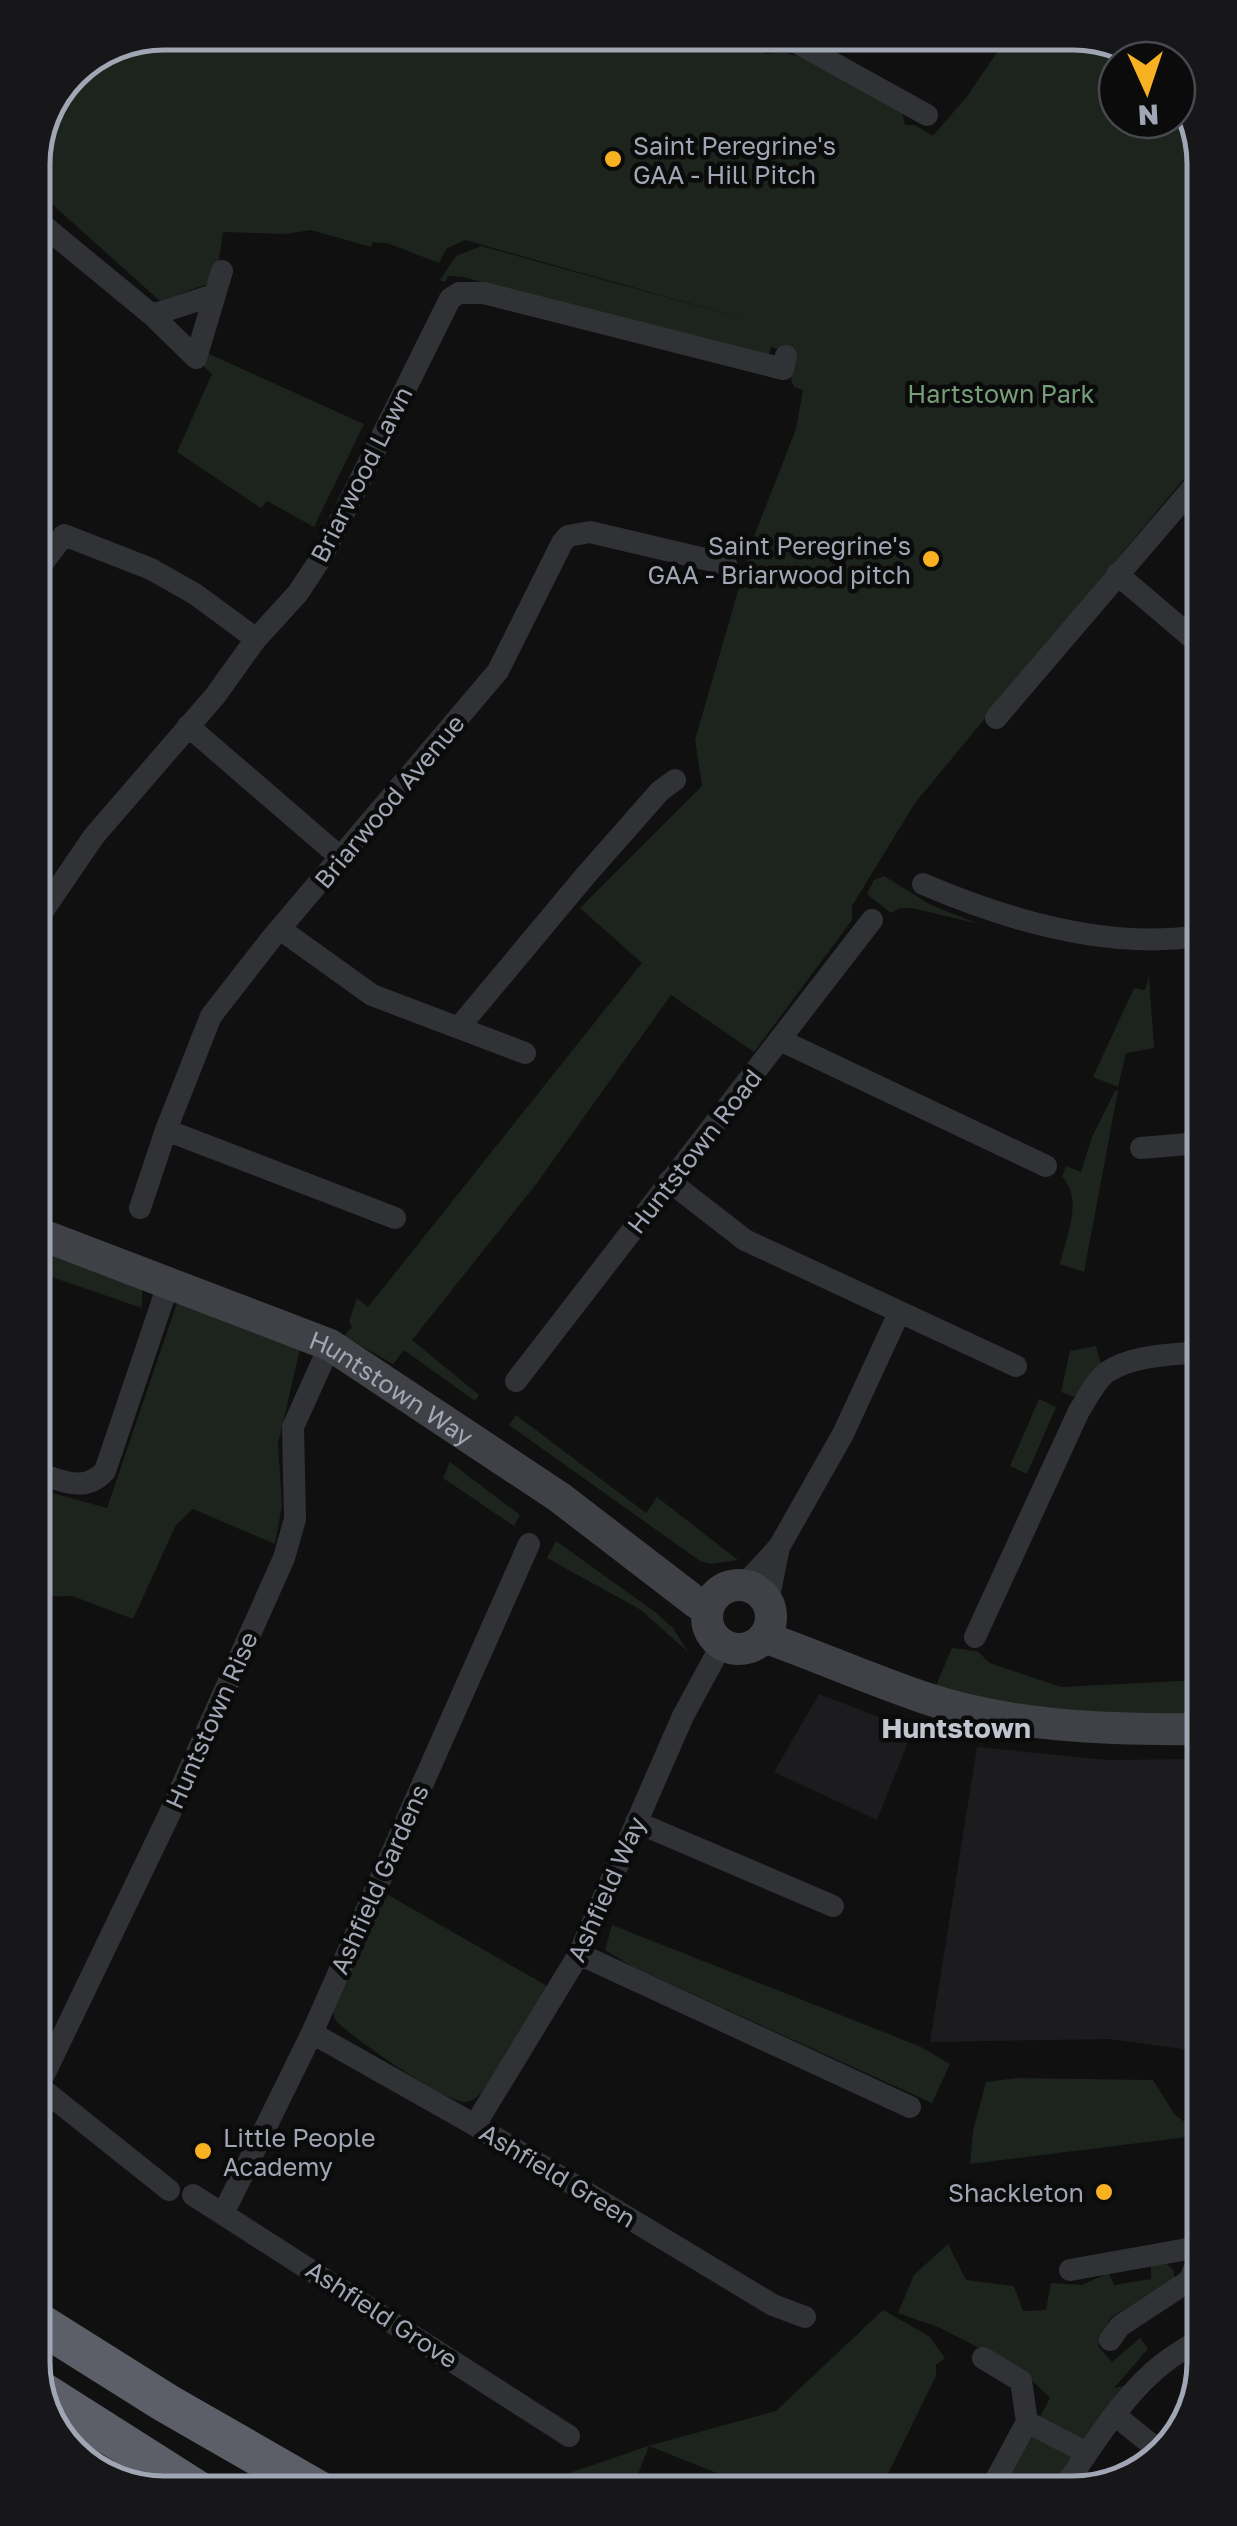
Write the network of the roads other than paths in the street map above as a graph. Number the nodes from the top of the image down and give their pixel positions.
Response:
1 (810, 50) edge
2 (927, 114) dead end
3 (50, 231) edge
4 (222, 271) dead end
5 (214, 296) junction
6 (152, 314) junction
7 (786, 356) dead end
8 (1187, 494) edge
9 (50, 553) edge
10 (726, 564) dead end
11 (1118, 574) junction
12 (1187, 633) edge
13 (256, 639) junction
14 (996, 718) dead end
15 (188, 726) junction
16 (676, 780) dead end
17 (340, 857) junction
18 (923, 884) dead end
19 (50, 900) edge
20 (872, 920) dead end
21 (280, 930) junction
22 (1187, 937) edge
23 (460, 1026) junction
24 (780, 1040) junction
25 (525, 1053) dead end
26 (166, 1130) junction
27 (1187, 1144) edge
28 (1141, 1148) dead end
29 (1046, 1166) dead end
30 (669, 1181) junction
31 (140, 1208) dead end
32 (396, 1218) dead end
33 (50, 1238) edge
34 (169, 1282) junction
35 (899, 1313) junction
36 (330, 1346) junction
37 (1187, 1353) edge
38 (1016, 1366) dead end
39 (516, 1381) dead end
40 (50, 1476) edge
41 (529, 1544) dead end
42 (756, 1593) junction
43 (709, 1604) junction
44 (764, 1637) junction
45 (974, 1637) dead end
46 (722, 1644) junction
47 (1187, 1728) edge
48 (636, 1822) junction
49 (833, 1906) dead end
50 (579, 1954) junction
51 (312, 2033) junction
52 (50, 2066) edge
53 (50, 2092) edge
54 (910, 2107) dead end
55 (475, 2125) junction
56 (169, 2190) dead end
57 (193, 2195) dead end
58 (224, 2212) junction
59 (1187, 2249) edge
60 (1177, 2250) junction
61 (1187, 2259) edge
62 (1070, 2270) dead end
63 (1187, 2282) edge
64 (805, 2316) dead end
65 (50, 2330) edge
66 (1110, 2340) dead end
67 (1187, 2348) edge
68 (983, 2358) dead end
69 (58, 2402) edge
70 (1116, 2416) junction
71 (1026, 2422) junction
72 (569, 2436) dead end
73 (1151, 2445) edge
74 (1080, 2473) edge
75 (174, 2476) edge
76 (292, 2476) edge
77 (998, 2476) edge

1 - 2 street
3 - 6 street
4 - 5 street
5 - 6 street
5 - 6 street
7 - 13 street, Briarwood Lawn
8 - 11 street
9 - 13 street
10 - 17 street, Briarwood Avenue
11 - 12 street
11 - 14 street
13 - 15 street, Briarwood Lawn
15 - 17 street
15 - 19 street, Briarwood Lawn
16 - 23 street
17 - 21 street, Briarwood Avenue
18 - 22 street
20 - 24 street, Huntstown Road
21 - 23 street
21 - 26 street, Briarwood Avenue
23 - 25 street
24 - 29 street
24 - 30 street, Huntstown Road
26 - 31 street, Briarwood Avenue
26 - 32 street
27 - 28 street
30 - 35 street
30 - 39 street, Huntstown Road
33 - 34 street, Huntstown Way
34 - 36 street, Huntstown Way
34 - 40 street
35 - 38 street
35 - 42 street
36 - 43 street, Huntstown Way
36 - 52 street, Huntstown Rise
37 - 45 street
41 - 51 street, Ashfield Gardens
42 - 43 street
42 - 44 street
43 - 46 street
44 - 46 street
44 - 47 street
46 - 48 street, Ashfield Way
48 - 49 street
48 - 50 street, Ashfield Way
50 - 54 street
50 - 55 street, Ashfield Way
51 - 55 street, Ashfield Green
51 - 58 street, Ashfield Gardens
53 - 56 street, Huntstown Rise
55 - 64 street, Ashfield Green
57 - 58 street, Ashfield Grove
58 - 72 street, Ashfield Grove
59 - 60 street
60 - 61 street
60 - 62 street
63 - 66 street
65 - 76 highway
67 - 70 street
68 - 71 street
69 - 75 highway
70 - 73 street
70 - 74 street
71 - 74 street
71 - 77 street

